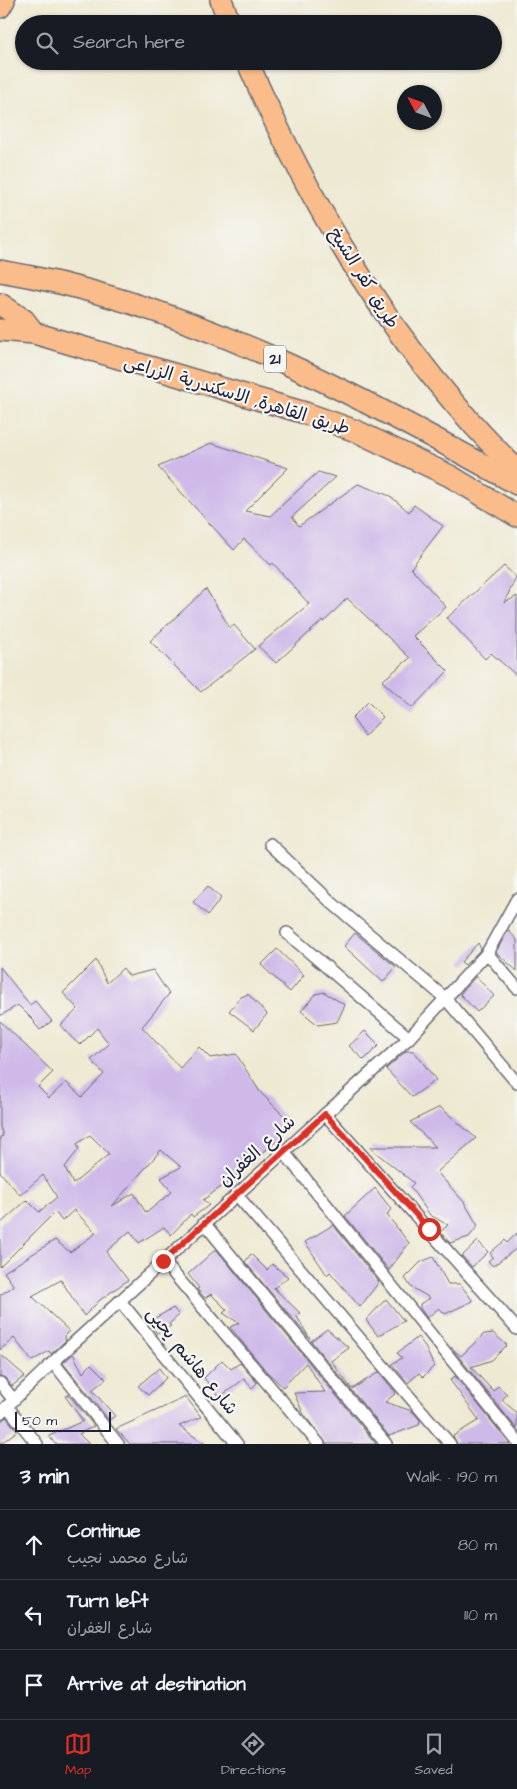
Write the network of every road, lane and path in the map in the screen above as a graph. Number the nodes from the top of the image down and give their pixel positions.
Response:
1 (4, 0) edge
2 (221, 0) edge
3 (0, 7) edge
4 (227, 15) edge
5 (251, 70) edge
6 (8, 272) edge
7 (0, 304) edge
8 (0, 330) edge
9 (34, 333) junction
10 (517, 470) edge
11 (517, 484) edge
12 (517, 516) edge
13 (270, 844) dead end
14 (516, 903) edge
15 (287, 933) dead end
16 (487, 953) junction
17 (517, 988) edge
18 (445, 998) junction
19 (409, 1038) junction
20 (517, 1083) edge
21 (325, 1114) junction
22 (283, 1151) junction
23 (236, 1194) junction
24 (204, 1223) junction
25 (163, 1261) junction
26 (120, 1301) junction
27 (517, 1329) edge
28 (53, 1362) junction
29 (0, 1383) edge
30 (7, 1406) edge
31 (517, 1441) edge
32 (37, 1444) edge
33 (118, 1444) edge
34 (237, 1444) edge
35 (319, 1444) edge
36 (386, 1444) edge
37 (450, 1444) edge

1 - 3 highway
2 - 4 highway
5 - 10 highway, طريق كفر الشيخ
6 - 11 highway, طريق القاهرة, الاسكندرية الزراعى / 21
7 - 9 highway
8 - 9 highway, طريق القاهرة, الاسكندرية الزراعى
9 - 12 highway, طريق القاهرة, الاسكندرية الزراعى
13 - 18 street
14 - 16 street, شارع الغفران
15 - 19 street
16 - 17 street
16 - 18 street, شارع الغفران
18 - 19 street, شارع الغفران
18 - 20 street
19 - 21 street, شارع الغفران
21 - 22 street, شارع الغفران
21 - 27 street
22 - 23 street, شارع الغفران
22 - 31 street
23 - 24 street, شارع الغفران
23 - 37 street
24 - 25 street, شارع الغفران
24 - 36 street
25 - 26 street, شارع الغفران
25 - 35 street
26 - 28 street, شارع الغفران
26 - 34 street, شارع هاشم يحيى
28 - 30 street, شارع الغفران
28 - 33 street
29 - 30 street
30 - 32 street

